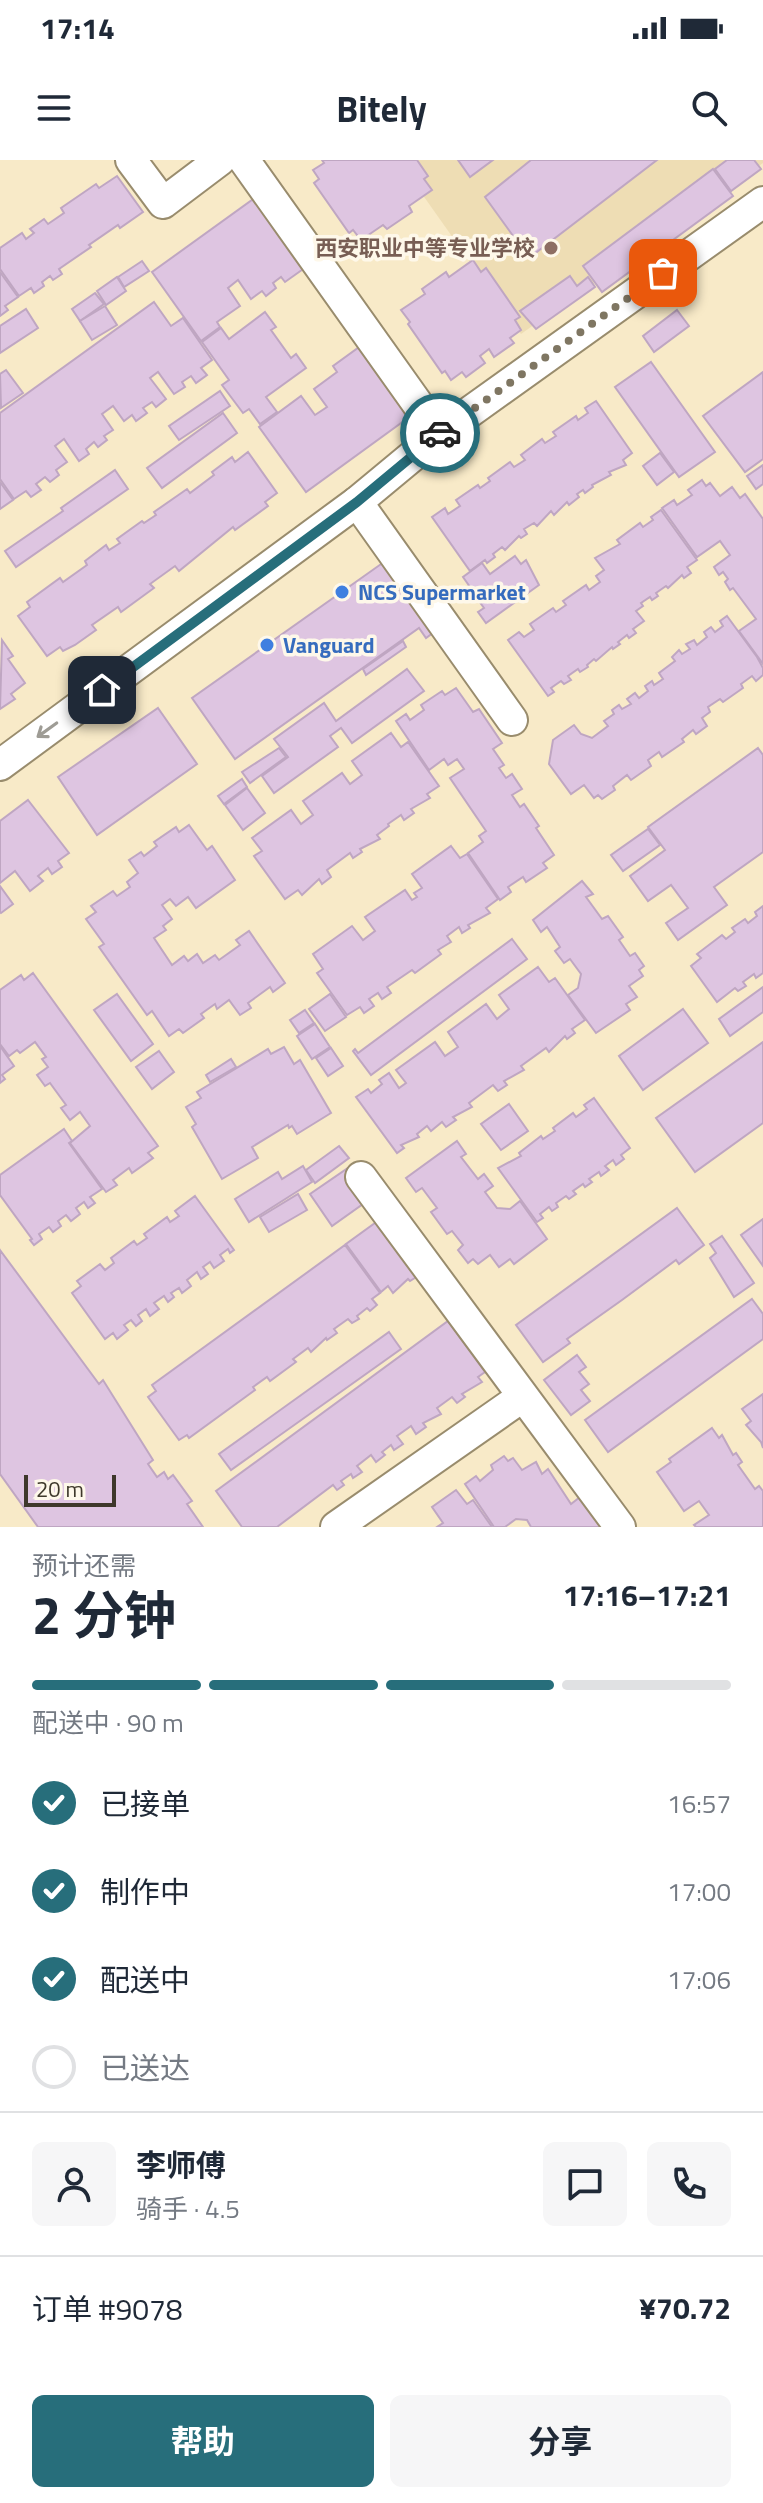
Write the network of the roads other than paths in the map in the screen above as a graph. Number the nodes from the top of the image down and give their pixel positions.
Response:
1 (131, 160) edge
2 (220, 160) edge
3 (244, 160) edge
4 (763, 202) edge
5 (439, 434) junction
6 (357, 502) junction
7 (512, 720) dead end
8 (0, 765) edge
9 (361, 1177) dead end
10 (522, 1397) junction
11 (336, 1527) edge
12 (620, 1527) edge

1 - 2 street
3 - 5 street
4 - 5 street
5 - 6 street
6 - 7 street
6 -> 8 street
9 - 10 street
10 - 11 street
10 - 12 street

